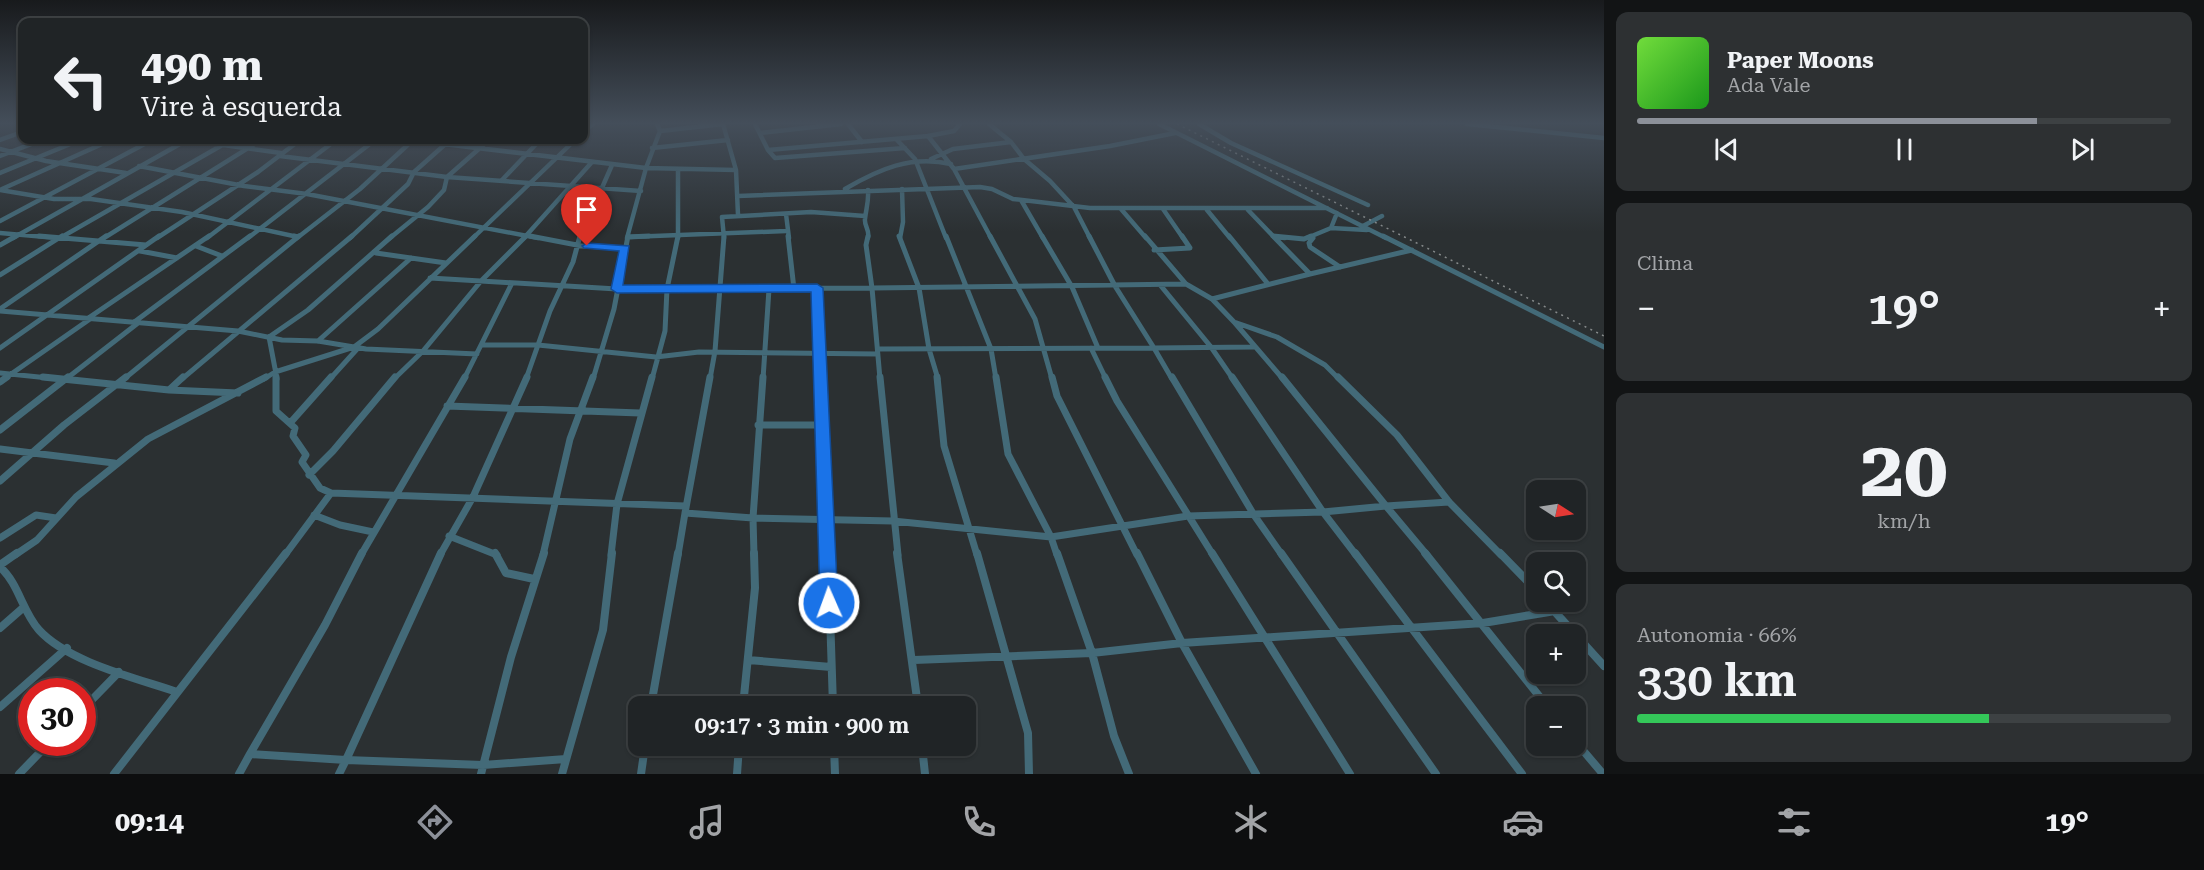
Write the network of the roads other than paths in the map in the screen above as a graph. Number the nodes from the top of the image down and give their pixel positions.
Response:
1 (31, 160) edge
2 (45, 160) edge
3 (70, 160) edge
4 (114, 160) edge
5 (150, 160) edge
6 (194, 160) edge
7 (229, 160) edge
8 (274, 160) edge
9 (308, 160) edge
10 (309, 160) edge
11 (348, 160) edge
12 (389, 160) edge
13 (427, 160) edge
14 (466, 160) edge
15 (520, 160) edge
16 (554, 160) edge
17 (575, 160) edge
18 (648, 160) edge
19 (733, 160) edge
20 (912, 160) edge
21 (915, 160) edge
22 (935, 160) edge
23 (949, 160) edge
24 (1012, 160) edge
25 (1024, 160) edge
26 (1231, 160) edge
27 (1269, 160) edge
28 (592, 162) junction
29 (62, 164) junction
30 (343, 164) junction
31 (612, 165) junction
32 (139, 166) junction
33 (953, 166) junction
34 (380, 168) junction
35 (645, 168) junction
36 (96, 170) junction
37 (678, 170) junction
38 (735, 170) junction
39 (173, 172) junction
40 (414, 172) junction
41 (0, 173) edge
42 (126, 173) junction
43 (447, 177) junction
44 (200, 178) junction
45 (502, 180) junction
46 (531, 182) junction
47 (240, 183) junction
48 (569, 186) junction
49 (964, 187) junction
50 (926, 188) junction
51 (601, 189) junction
52 (902, 189) junction
53 (0, 190) edge
54 (843, 190) junction
55 (868, 190) junction
56 (269, 191) junction
57 (641, 191) junction
58 (307, 194) junction
59 (738, 196) junction
60 (47, 198) junction
61 (82, 199) junction
62 (1021, 200) junction
63 (343, 202) junction
64 (120, 203) junction
65 (1368, 205) dead end
66 (1074, 207) junction
67 (152, 208) junction
68 (1327, 208) junction
69 (381, 209) junction
70 (1121, 209) junction
71 (1163, 209) junction
72 (1207, 210) junction
73 (1248, 210) junction
74 (1337, 213) junction
75 (192, 214) junction
76 (786, 214) junction
77 (738, 215) junction
78 (417, 216) junction
79 (866, 216) junction
80 (1382, 216) dead end
81 (0, 220) edge
82 (226, 222) junction
83 (1363, 226) junction
84 (483, 227) junction
85 (1331, 228) junction
86 (258, 230) junction
87 (1371, 230) junction
88 (786, 231) junction
89 (0, 233) edge
90 (724, 234) junction
91 (18, 235) junction
92 (527, 235) junction
93 (678, 236) junction
94 (298, 237) junction
95 (628, 237) junction
96 (1274, 237) junction
97 (1313, 238) junction
98 (57, 239) junction
99 (97, 241) junction
100 (0, 244) edge
101 (146, 245) junction
102 (577, 245) junction
103 (196, 246) junction
104 (625, 248) junction
105 (1155, 250) junction
106 (1412, 250) junction
107 (140, 251) junction
108 (376, 253) junction
109 (222, 256) junction
110 (177, 258) junction
111 (411, 258) junction
112 (446, 263) junction
113 (1340, 267) junction
114 (1310, 274) junction
115 (0, 275) edge
116 (430, 278) junction
117 (481, 281) junction
118 (512, 283) junction
119 (1186, 284) junction
120 (1268, 284) junction
121 (561, 286) junction
122 (1072, 286) junction
123 (1115, 286) junction
124 (1161, 286) junction
125 (967, 287) junction
126 (1019, 287) junction
127 (817, 288) junction
128 (872, 288) junction
129 (919, 288) junction
130 (617, 289) junction
131 (768, 289) junction
132 (794, 289) junction
133 (667, 290) junction
134 (720, 290) junction
135 (1212, 299) junction
136 (0, 310) edge
137 (49, 315) junction
138 (89, 319) junction
139 (1234, 322) junction
140 (136, 323) junction
141 (189, 327) junction
142 (238, 331) junction
143 (269, 337) junction
144 (318, 341) junction
145 (483, 345) junction
146 (538, 345) junction
147 (1254, 346) junction
148 (356, 347) junction
149 (1211, 347) junction
150 (1604, 347) edge
151 (0, 348) edge
152 (1095, 348) junction
153 (1154, 348) junction
154 (929, 349) junction
155 (992, 349) junction
156 (1042, 349) junction
157 (423, 351) junction
158 (715, 351) junction
159 (763, 351) junction
160 (820, 351) junction
161 (878, 351) junction
162 (477, 354) junction
163 (600, 354) junction
164 (656, 357) junction
165 (275, 372) junction
166 (0, 373) edge
167 (12, 374) junction
168 (67, 380) junction
169 (0, 382) edge
170 (116, 385) junction
171 (169, 390) junction
172 (240, 393) junction
173 (447, 406) junction
174 (514, 407) junction
175 (582, 409) junction
176 (640, 412) junction
177 (291, 422) junction
178 (758, 425) junction
179 (822, 425) junction
180 (0, 430) edge
181 (0, 449) edge
182 (31, 453) junction
183 (114, 463) junction
184 (309, 475) junction
185 (0, 481) edge
186 (332, 493) junction
187 (396, 496) junction
188 (473, 497) junction
189 (554, 502) junction
190 (1449, 502) junction
191 (617, 504) junction
192 (1386, 506) junction
193 (685, 510) junction
194 (1323, 512) junction
195 (314, 515) junction
196 (1254, 515) junction
197 (1188, 516) junction
198 (56, 518) junction
199 (753, 518) junction
200 (826, 518) junction
201 (893, 521) junction
202 (1122, 524) junction
203 (969, 528) junction
204 (373, 532) junction
205 (449, 536) junction
206 (1051, 537) junction
207 (0, 538) edge
208 (0, 566) edge
209 (534, 579) junction
210 (1526, 580) edge
211 (24, 607) junction
212 (1549, 612) edge
213 (1556, 612) edge
214 (1483, 624) junction
215 (1413, 627) junction
216 (0, 628) edge
217 (1334, 632) junction
218 (1265, 637) junction
219 (1182, 643) junction
220 (67, 648) junction
221 (1092, 654) junction
222 (1008, 656) junction
223 (748, 660) junction
224 (914, 660) junction
225 (1604, 666) edge
226 (831, 667) junction
227 (119, 672) junction
228 (177, 692) junction
229 (96, 696) edge
230 (653, 696) edge
231 (744, 696) edge
232 (832, 696) edge
233 (917, 696) edge
234 (1539, 696) edge
235 (0, 707) edge
236 (250, 754) junction
237 (1586, 754) edge
238 (36, 756) edge
239 (644, 756) edge
240 (738, 756) edge
241 (834, 756) edge
242 (923, 756) edge
243 (346, 759) junction
244 (566, 759) junction
245 (482, 770) edge
246 (19, 774) edge
247 (114, 774) edge
248 (239, 774) edge
249 (339, 774) edge
250 (562, 774) edge
251 (641, 774) edge
252 (736, 774) edge
253 (835, 774) edge
254 (925, 774) edge
255 (1029, 774) edge
256 (1129, 774) edge
257 (1256, 774) edge
258 (1350, 774) edge
259 (1436, 774) edge
260 (1522, 774) edge
261 (1603, 774) edge

1 - 41 street
2 - 29 street
3 - 29 street
4 - 36 street
5 - 32 street
6 - 39 street
7 - 44 street
8 - 47 street
9 - 56 street
10 - 30 street
11 - 30 street
12 - 34 street
13 - 40 street
14 - 43 street
15 - 45 street
16 - 46 street
17 - 28 street
18 - 35 street
19 - 38 street
20 - 54 street
21 - 50 street
22 - 33 street
23 - 33 street
24 - 33 street
25 - 66 street
26 - 68 street
27 - 65 street
28 - 31 street
28 - 48 street
29 - 36 street
29 - 53 street
30 - 34 street
30 - 58 street
31 - 35 street
31 - 51 street
32 - 39 street
32 - 42 street
33 - 49 street
34 - 40 street
34 - 63 street
35 - 37 street
35 - 57 street
36 - 42 street
36 - 60 street
37 - 38 street
37 - 93 street
38 - 59 street
39 - 44 street
39 - 64 street
40 - 43 street
40 - 69 street
42 - 61 street
43 - 45 street
43 - 78 street
44 - 47 street
44 - 67 street
45 - 46 street
46 - 48 street
46 - 84 street
47 - 56 street
47 - 75 street
48 - 51 street
48 - 92 street
49 - 50 street
49 - 62 street
49 - 126 street
50 - 52 street
50 - 125 street
51 - 57 street
51 - 102 street
52 - 55 street
52 - 129 street
53 - 60 street
54 - 55 street
54 - 59 street
55 - 79 street
56 - 58 street
56 - 82 street
57 - 95 street
58 - 63 street
58 - 86 street
59 - 77 street
60 - 61 street
60 - 81 street
61 - 64 street
61 - 91 street
62 - 66 street
62 - 122 street
63 - 69 street
63 - 94 street
64 - 67 street
64 - 98 street
66 - 70 street
66 - 123 street
67 - 75 street
67 - 99 street
68 - 73 street
68 - 74 street
69 - 78 street
69 - 142 street
70 - 71 street
70 - 105 street
71 - 72 street
71 - 105 street
72 - 73 street
72 - 120 street
73 - 96 street
74 - 83 street
74 - 85 street
75 - 82 street
75 - 101 street
76 - 77 street
76 - 79 street
76 - 88 street
77 - 90 street
78 - 84 street
78 - 108 street
79 - 128 street
80 - 83 street
82 - 86 street
82 - 103 street
83 - 87 street
84 - 92 street
84 - 112 street
85 - 87 street
85 - 97 street
86 - 94 street
86 - 109 street
87 - 106 street
88 - 90 street
88 - 132 street
89 - 91 street
90 - 93 street
90 - 134 street
91 - 98 street
91 - 100 street
92 - 102 street
92 - 117 street
93 - 95 street
93 - 133 street
94 - 141 street
95 - 104 street
96 - 97 street
96 - 114 street
97 - 113 street
98 - 99 street
98 - 115 street
99 - 101 street
99 - 136 street
101 - 107 street
102 - 104 street
102 - 121 street
103 - 109 street
103 - 110 street
104 - 130 street
105 - 119 street
106 - 113 street
106 - 150 street
107 - 110 street
107 - 137 street
108 - 111 street
108 - 143 street
109 - 140 street
110 - 138 street
111 - 112 street
111 - 144 street
112 - 116 street
113 - 114 street
114 - 120 street
116 - 117 street
116 - 148 street
117 - 118 street
117 - 157 street
118 - 121 street
118 - 145 street
119 - 124 street
119 - 135 street
120 - 135 street
121 - 130 street
121 - 146 street
122 - 123 street
122 - 126 street
122 - 152 street
123 - 124 street
123 - 153 street
124 - 149 street
125 - 126 street
125 - 129 street
125 - 155 street
126 - 156 street
127 - 128 street
127 - 132 street
127 - 160 street
128 - 129 street
128 - 161 street
129 - 154 street
130 - 133 street
130 - 163 street
131 - 132 street
131 - 134 street
131 - 159 street
133 - 134 street
133 - 164 street
134 - 158 street
135 - 139 street
136 - 137 street
137 - 138 street
137 - 151 street
138 - 140 street
138 - 167 street
139 - 147 street
139 - 190 street
140 - 141 street
140 - 168 street
141 - 142 street
141 - 170 street
142 - 143 street
142 - 171 street
143 - 144 street
143 - 165 street
144 - 148 street
145 - 146 street
145 - 162 street
146 - 163 street
146 - 174 street
147 - 149 street
147 - 192 street
148 - 157 street
148 - 165 street
148 - 177 street
149 - 153 street
149 - 194 street
152 - 153 street
152 - 156 street
152 - 197 street
153 - 196 street
154 - 155 street
154 - 161 street
154 - 203 street
155 - 156 street
155 - 206 street
156 - 202 street
157 - 162 street
157 - 184 street
158 - 159 street
158 - 164 street
158 - 193 street
159 - 160 street
159 - 178 street
160 - 161 street
160 - 179 street
161 - 201 street
162 - 173 street
163 - 164 street
163 - 175 street
164 - 176 street
165 - 172 street
165 - 177 street
166 - 167 street
167 - 168 street
167 - 169 street
168 - 170 street
168 - 180 street
170 - 171 street
170 - 182 street
171 - 172 street
172 - 183 street
173 - 174 street
173 - 187 street
174 - 175 street
174 - 188 street
175 - 176 street
175 - 189 street
176 - 191 street
177 - 184 street
178 - 179 street
178 - 199 street
179 - 200 street
181 - 182 street
182 - 183 street
182 - 185 street
183 - 198 street
184 - 186 street
186 - 187 street
186 - 195 street
187 - 188 street
187 - 204 street
188 - 189 street
188 - 205 street
189 - 191 street
189 - 209 street
190 - 192 street
190 - 210 street
191 - 193 street
191 - 244 street
192 - 194 street
192 - 214 street
193 - 199 street
193 - 230 street
194 - 196 street
194 - 215 street
195 - 204 street
195 - 228 street
196 - 197 street
196 - 217 street
197 - 202 street
197 - 218 street
198 - 207 street
198 - 208 street
199 - 200 street
199 - 223 street
200 - 201 street
200 - 226 street
201 - 203 street
201 - 224 street
202 - 206 street
202 - 219 street
203 - 206 street
203 - 222 street
204 - 236 street
205 - 209 street
205 - 243 street
206 - 221 street
208 - 211 street
209 - 245 street
211 - 216 street
211 - 220 street
212 - 214 street
213 - 225 street
214 - 215 street
214 - 234 street
215 - 217 street
215 - 260 street
217 - 218 street
217 - 259 street
218 - 219 street
218 - 258 street
219 - 221 street
219 - 257 street
220 - 227 street
220 - 235 street
221 - 222 street
221 - 256 street
222 - 224 street
222 - 255 street
223 - 226 street
223 - 231 street
224 - 233 street
226 - 232 street
227 - 228 street
227 - 229 street
228 - 247 street
236 - 243 street
236 - 248 street
237 - 261 street
238 - 246 street
239 - 251 street
240 - 252 street
241 - 253 street
242 - 254 street
243 - 245 street
243 - 249 street
244 - 245 street
244 - 250 street

